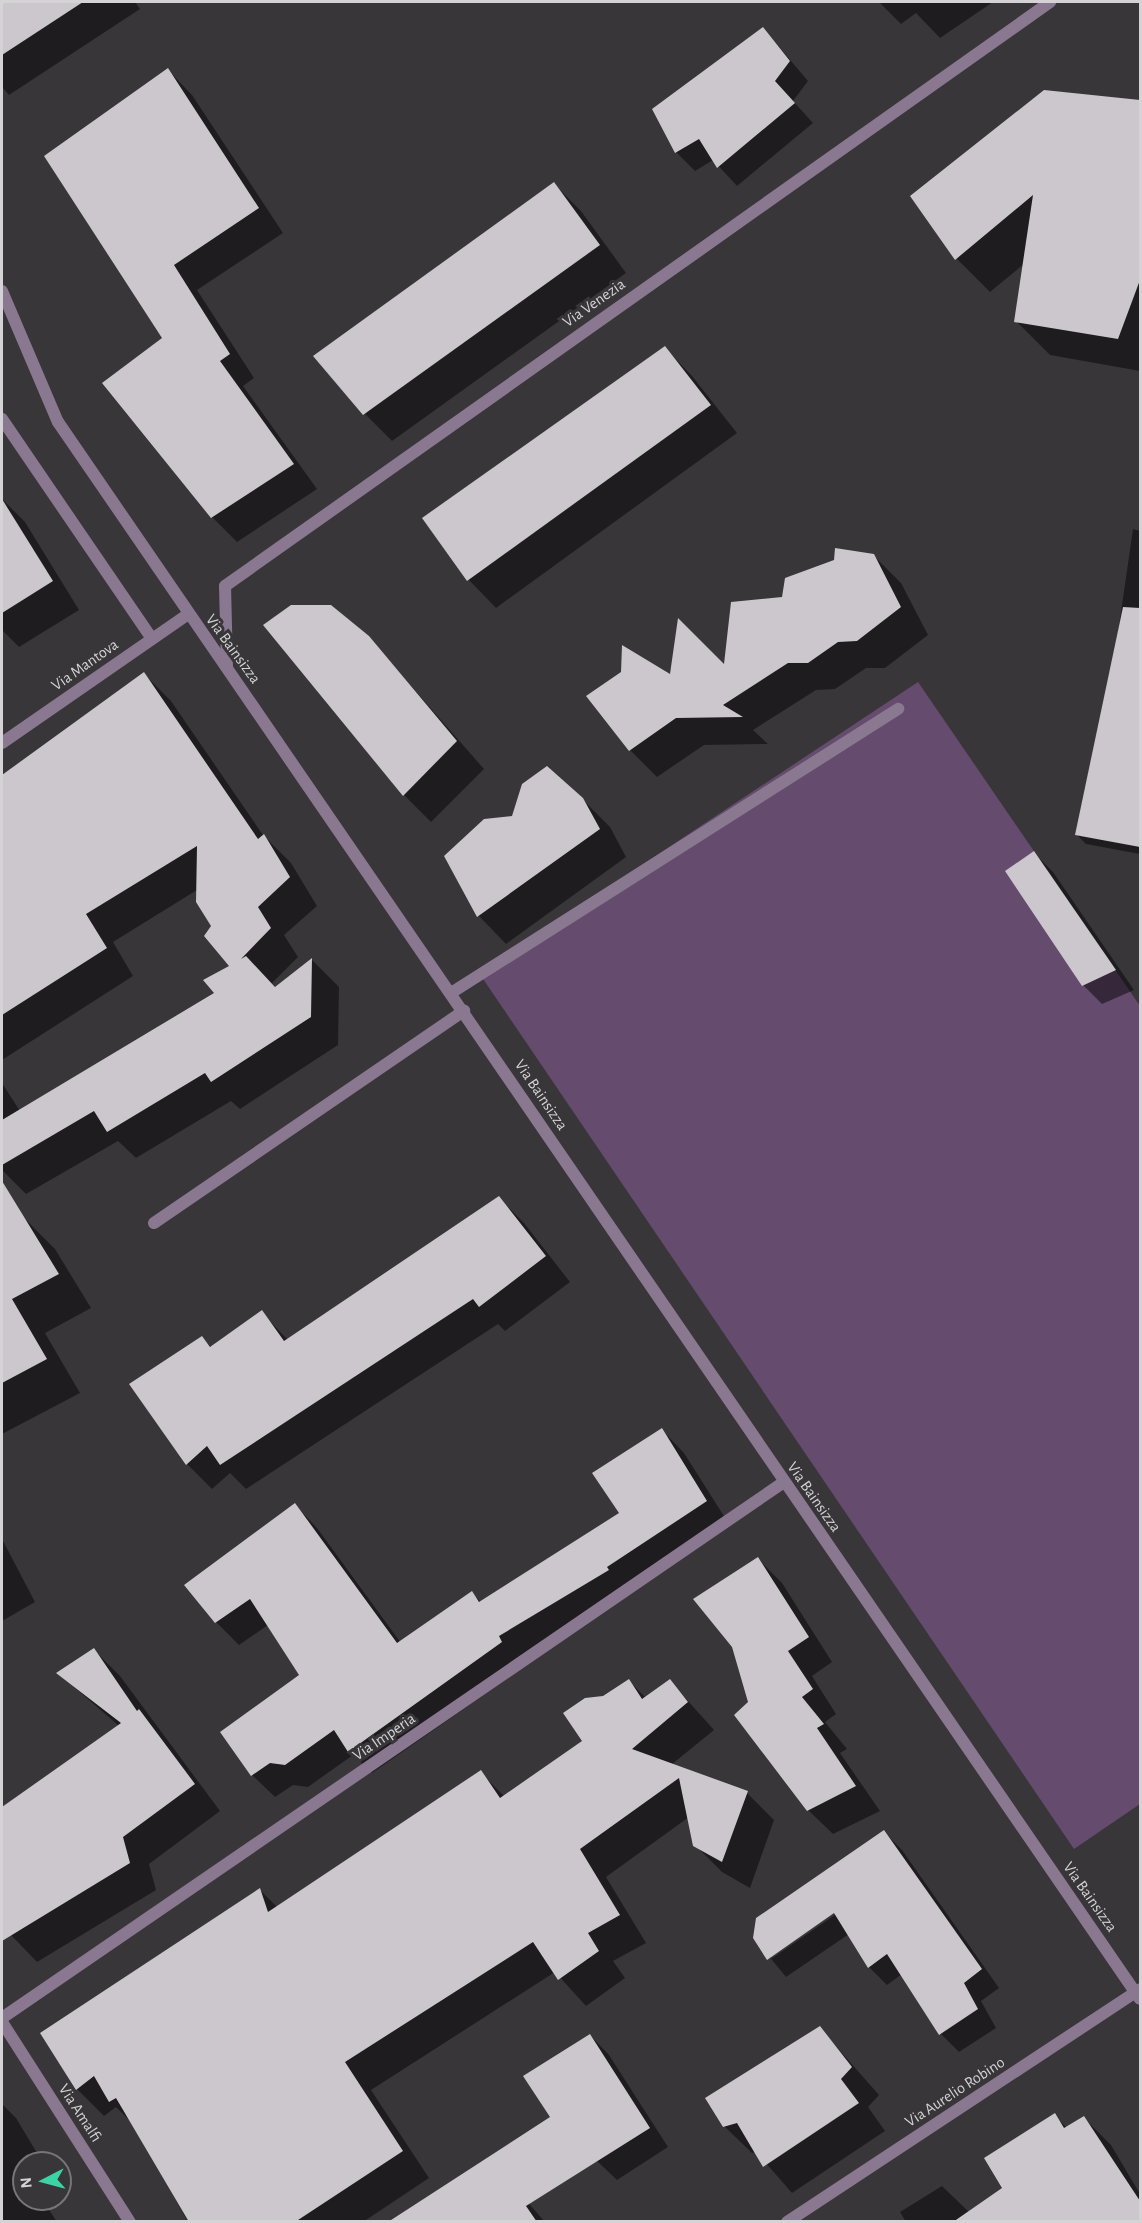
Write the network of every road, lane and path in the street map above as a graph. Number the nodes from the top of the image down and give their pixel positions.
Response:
1 (1050, 2) edge
2 (2, 291) edge
3 (2, 419) edge
4 (188, 614) junction
5 (152, 639) junction
6 (228, 667) junction
7 (898, 709) dead end
8 (2, 743) edge
9 (451, 993) junction
10 (464, 1011) junction
11 (154, 1223) dead end
12 (784, 1482) junction
13 (1139, 1993) edge
14 (2, 2020) edge
15 (130, 2222) edge
16 (787, 2222) edge

1 - 6 street, Via Venezia
2 - 4 street, Via Bainsizza
3 - 5 street
4 - 5 street, Via Mantova
4 - 6 street, Via Bainsizza
5 - 8 street, Via Mantova
6 - 9 street, Via Bainsizza
7 - 9 street
9 - 10 street, Via Bainsizza
10 - 11 street
10 - 12 street, Via Bainsizza
12 - 13 street, Via Bainsizza
12 - 14 street, Via Imperia
13 - 16 street, Via Aurelio Robino
14 - 15 street, Via Amalfi

